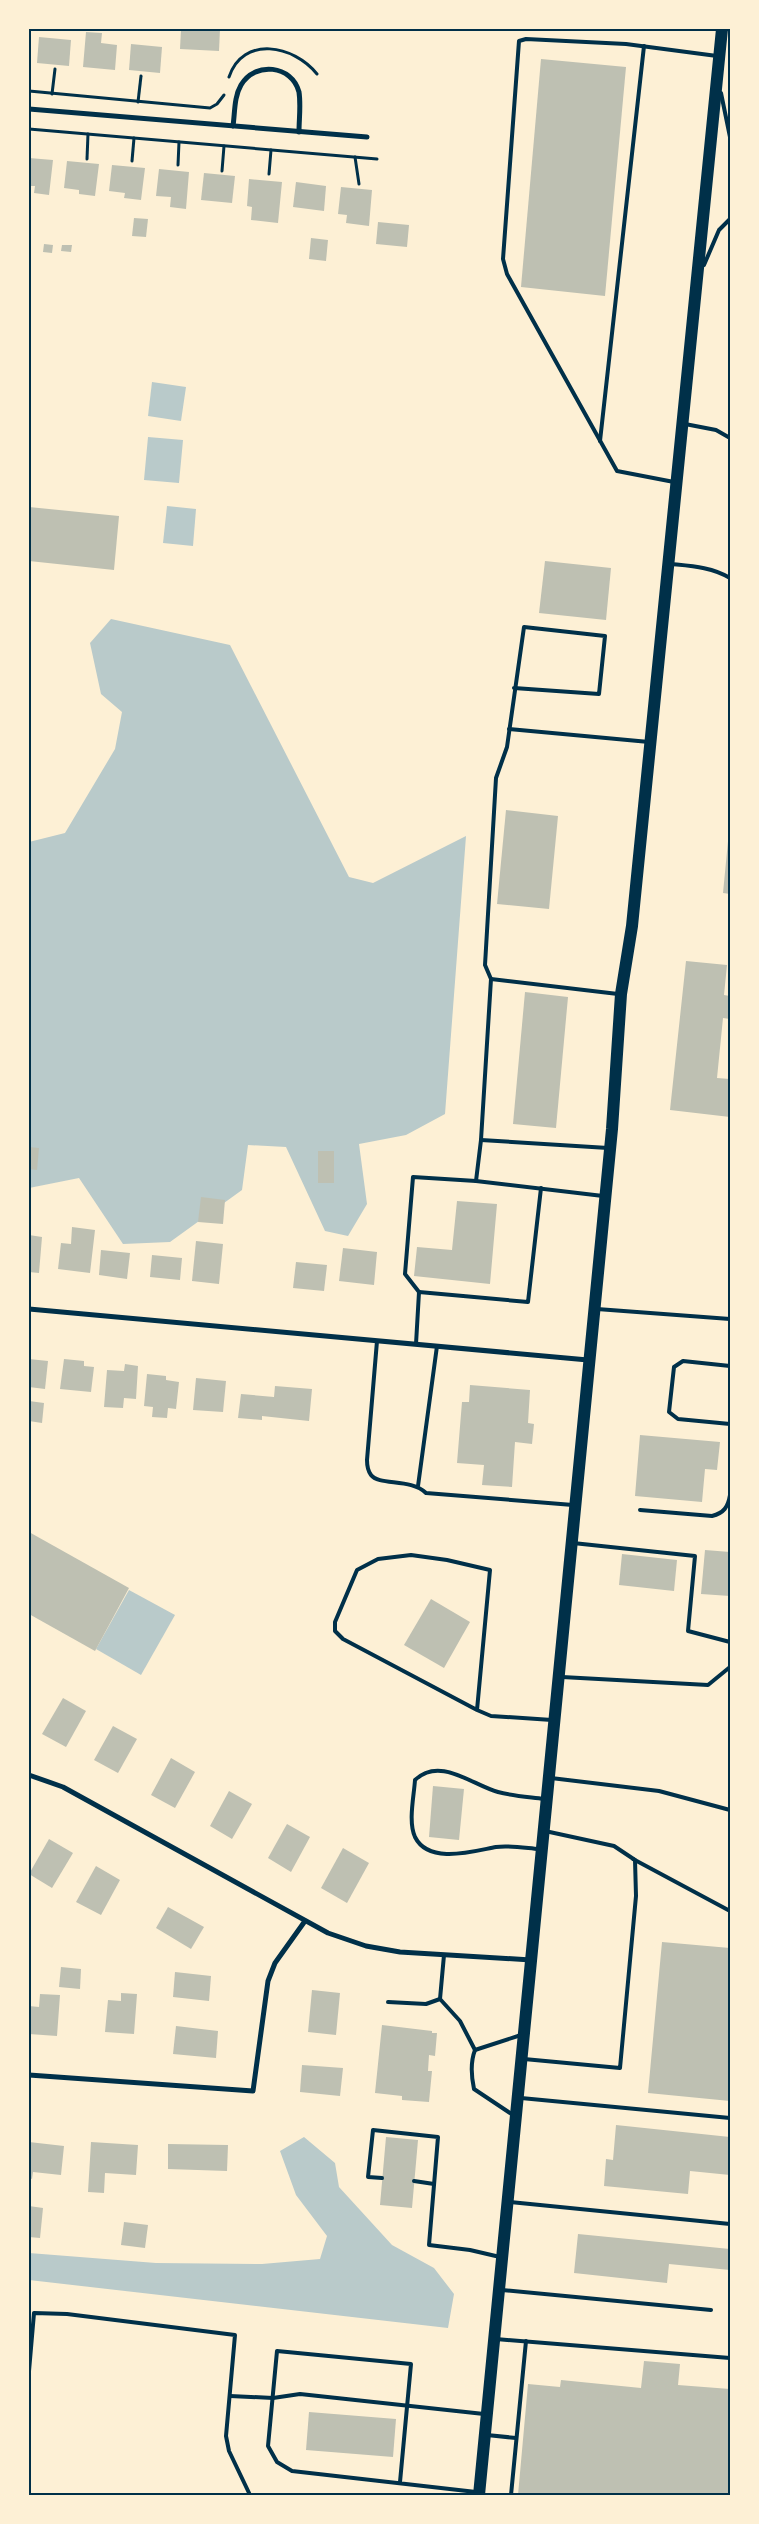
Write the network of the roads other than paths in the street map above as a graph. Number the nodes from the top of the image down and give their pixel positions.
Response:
1 (722, 29) edge
2 (644, 46) junction
3 (719, 56) junction
4 (717, 74) junction
5 (29, 109) edge
6 (233, 126) junction
7 (298, 132) junction
8 (367, 137) dead end
9 (730, 137) edge
10 (730, 219) edge
11 (696, 285) junction
12 (682, 424) junction
13 (730, 438) edge
14 (600, 441) junction
15 (676, 482) junction
16 (668, 564) junction
17 (730, 578) edge
18 (514, 688) junction
19 (509, 729) junction
20 (650, 742) junction
21 (491, 979) junction
22 (621, 994) junction
23 (481, 1140) junction
24 (610, 1148) junction
25 (476, 1181) junction
26 (540, 1188) junction
27 (606, 1196) junction
28 (419, 1292) junction
29 (29, 1309) edge
30 (594, 1309) junction
31 (730, 1319) edge
32 (377, 1341) junction
33 (416, 1344) junction
34 (437, 1346) junction
35 (589, 1360) junction
36 (730, 1366) edge
37 (730, 1424) edge
38 (418, 1486) junction
39 (730, 1495) edge
40 (575, 1506) junction
41 (640, 1510) dead end
42 (571, 1542) junction
43 (730, 1642) edge
44 (730, 1667) edge
45 (558, 1677) junction
46 (477, 1710) junction
47 (554, 1720) junction
48 (29, 1775) edge
49 (548, 1778) junction
50 (546, 1799) junction
51 (730, 1810) edge
52 (543, 1830) junction
53 (542, 1849) junction
54 (633, 1859) junction
55 (730, 1911) edge
56 (305, 1921) junction
57 (444, 1955) junction
58 (531, 1960) junction
59 (440, 1999) junction
60 (388, 2002) dead end
61 (524, 2034) junction
62 (476, 2050) junction
63 (521, 2059) junction
64 (29, 2074) edge
65 (517, 2098) junction
66 (516, 2117) junction
67 (730, 2118) edge
68 (382, 2178) dead end
69 (414, 2181) dead end
70 (434, 2184) junction
71 (507, 2202) junction
72 (730, 2224) edge
73 (502, 2257) junction
74 (499, 2290) junction
75 (711, 2310) dead end
76 (494, 2338) junction
77 (526, 2341) junction
78 (730, 2358) edge
79 (29, 2371) edge
80 (230, 2396) junction
81 (273, 2398) junction
82 (407, 2407) junction
83 (487, 2414) junction
84 (485, 2435) junction
85 (516, 2438) junction
86 (400, 2482) junction
87 (479, 2494) edge
88 (250, 2495) edge
89 (511, 2495) edge

1 - 3 main road
2 - 3 lane
2 - 14 lane
2 - 14 lane
3 - 4 main road
4 - 9 lane
4 - 11 main road
5 - 6 street
6 - 7 street
6 - 7 street
7 - 8 street
10 - 11 lane
11 - 12 main road
12 - 13 lane
12 - 15 main road
14 - 15 lane
15 - 16 main road
16 - 17 lane
16 - 20 main road
18 - 18 lane
18 - 19 lane
19 - 20 lane
19 - 21 lane
20 - 22 main road
21 - 22 lane
21 - 23 lane
22 - 24 main road
23 - 24 lane
23 - 25 lane
24 - 27 main road
25 - 26 lane
25 - 28 lane
26 - 27 lane
26 - 28 lane
27 - 30 main road
28 - 33 lane
29 - 32 street
30 - 31 lane
30 - 35 main road
32 - 33 street
32 - 38 lane
33 - 34 street
34 - 35 street
34 - 38 lane
35 - 40 main road
36 - 37 lane
38 - 40 lane
39 - 41 lane
40 - 42 main road
42 - 43 lane
42 - 45 main road
44 - 45 lane
45 - 47 main road
46 - 46 lane
46 - 47 lane
47 - 49 main road
48 - 56 street
49 - 50 main road
49 - 51 lane
50 - 52 main road
50 - 53 lane
52 - 53 main road
52 - 54 lane
53 - 58 main road
54 - 55 lane
54 - 63 lane
56 - 57 street
56 - 64 street
57 - 58 street
57 - 59 lane
58 - 61 main road
59 - 60 lane
59 - 62 lane
61 - 62 lane
61 - 63 main road
62 - 66 lane
63 - 65 main road
65 - 66 main road
65 - 67 lane
66 - 71 main road
68 - 70 lane
69 - 70 lane
70 - 73 lane
71 - 72 lane
71 - 73 main road
73 - 74 main road
74 - 75 lane
74 - 76 main road
76 - 77 lane
76 - 83 main road
77 - 78 lane
77 - 85 lane
79 - 80 lane
80 - 81 lane
80 - 88 lane
81 - 82 lane
81 - 82 lane
81 - 86 lane
82 - 83 lane
82 - 86 lane
83 - 84 main road
84 - 85 lane
84 - 87 main road
85 - 89 lane
86 - 87 lane

